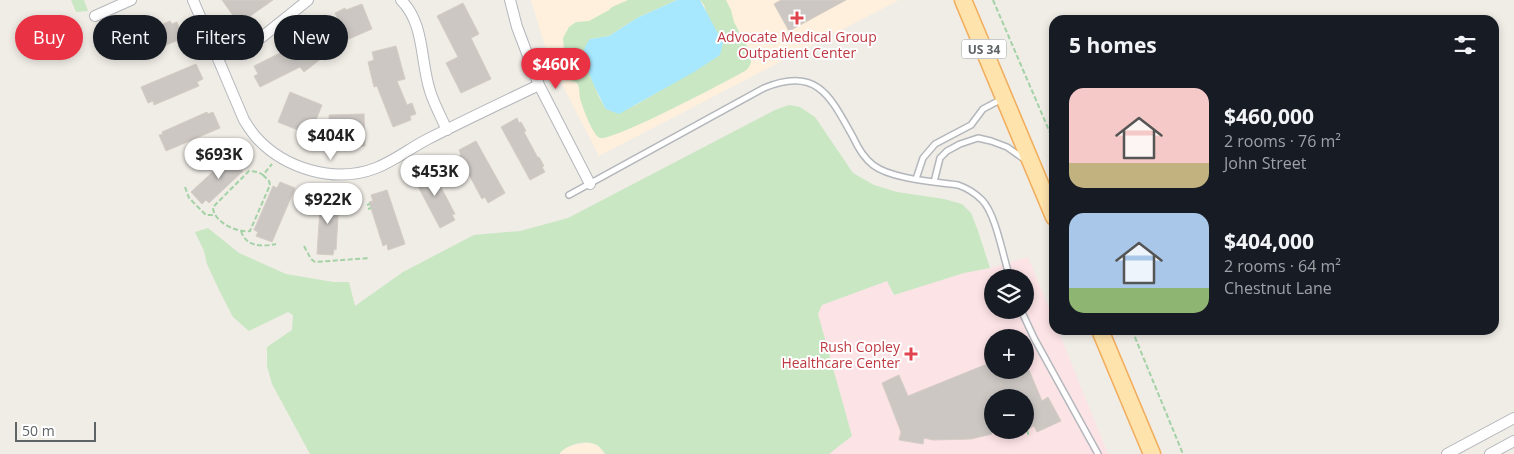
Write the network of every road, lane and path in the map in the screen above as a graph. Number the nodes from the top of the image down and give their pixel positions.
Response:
1 (132, 0) edge
2 (193, 0) edge
3 (308, 0) edge
4 (401, 0) edge
5 (510, 0) edge
6 (963, 0) edge
7 (993, 0) edge
8 (97, 15) edge
9 (200, 15) edge
10 (264, 35) edge
11 (219, 60) edge
12 (539, 85) junction
13 (1004, 97) junction
14 (447, 130) junction
15 (1049, 130) edge
16 (272, 164) dead end
17 (1032, 164) junction
18 (263, 175) junction
19 (916, 179) junction
20 (934, 182) junction
21 (590, 184) junction
22 (185, 187) dead end
23 (568, 195) dead end
24 (1049, 205) edge
25 (215, 215) junction
26 (242, 231) junction
27 (276, 244) dead end
28 (304, 246) dead end
29 (370, 258) dead end
30 (1007, 269) edge
31 (1025, 319) edge
32 (1102, 335) edge
33 (1134, 335) edge
34 (1514, 418) edge
35 (1514, 441) edge
36 (1098, 454) edge
37 (1152, 454) edge
38 (1183, 454) edge
39 (1447, 454) edge
40 (1490, 454) edge

1 - 8 street
2 - 9 street
3 - 10 street
4 - 14 street
5 - 12 street
6 - 13 main road, US 34
7 - 15 path
11 - 14 street
12 - 14 street
12 - 21 street
13 - 17 main road, US 34
13 - 19 lane
16 - 18 path
17 - 20 lane
17 - 24 main road, US 34
18 - 25 path
18 - 26 path
19 - 20 lane
19 - 21 lane
20 - 30 lane
21 - 23 lane
22 - 25 path
25 - 26 path
26 - 27 path
28 - 29 path
31 - 36 lane
32 - 37 main road
33 - 38 path
34 - 39 street
35 - 40 street

